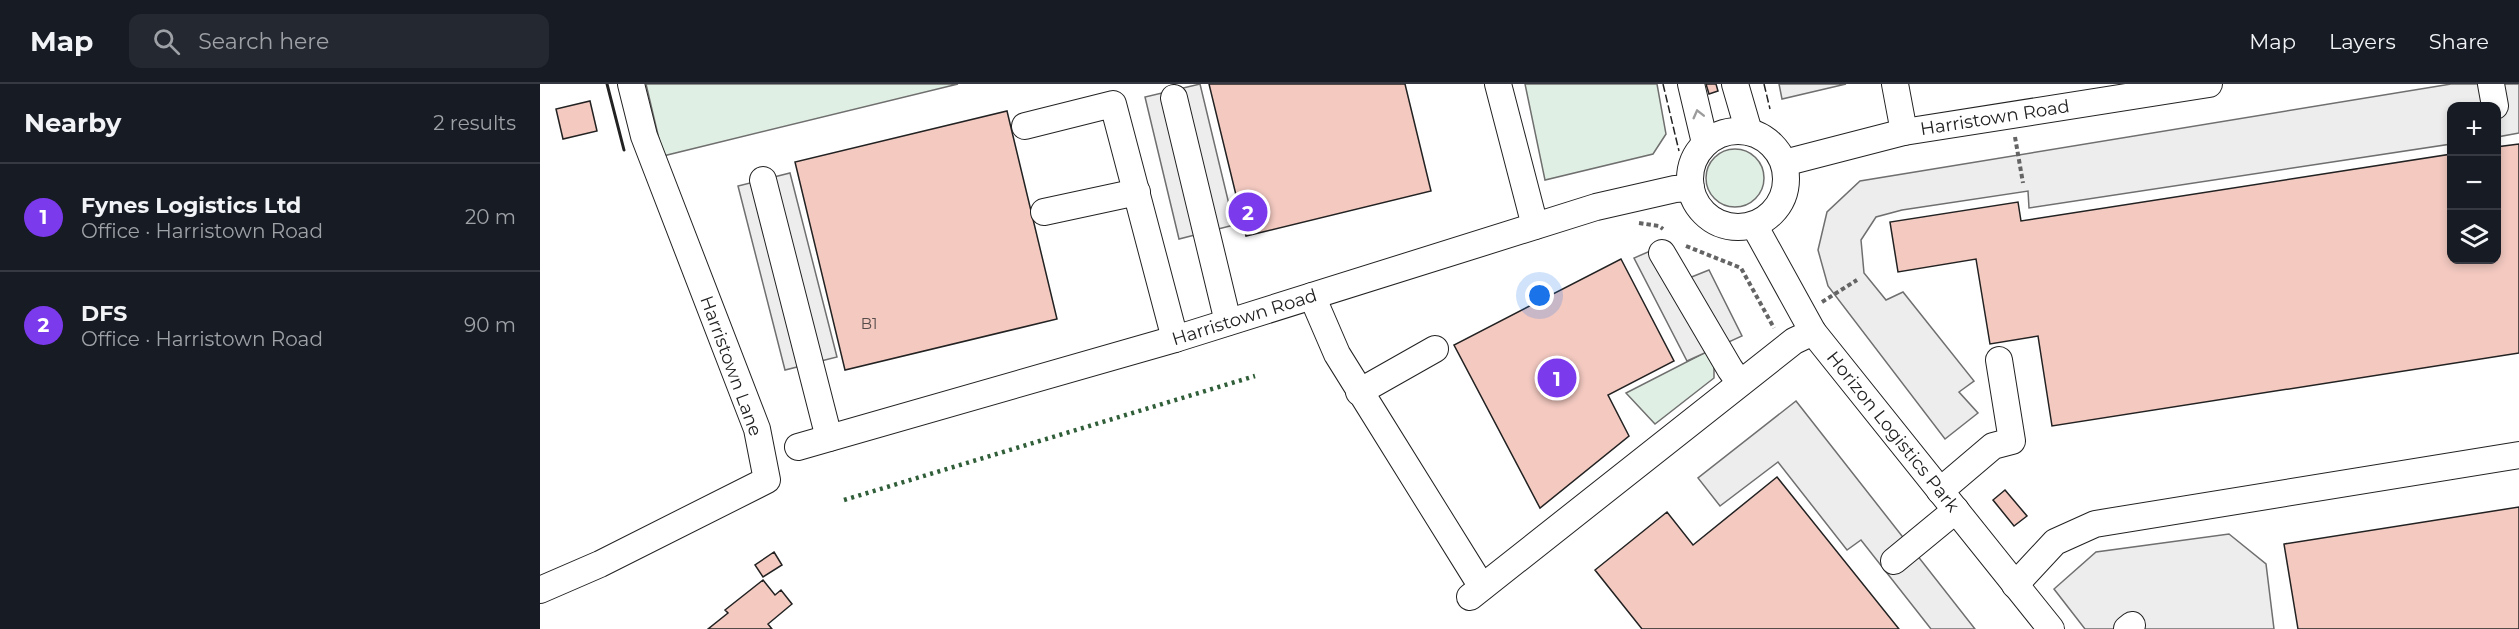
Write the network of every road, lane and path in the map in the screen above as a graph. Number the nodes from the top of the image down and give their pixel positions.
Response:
1 (631, 84) edge
2 (1498, 84) edge
3 (1691, 84) edge
4 (1735, 84) edge
5 (1895, 84) edge
6 (2210, 84) edge
7 (2491, 84) edge
8 (1174, 98) dead end
9 (2494, 102) edge
10 (2011, 115) junction
11 (1025, 126) dead end
12 (1749, 132) junction
13 (1904, 132) junction
14 (1706, 143) junction
15 (1784, 162) junction
16 (763, 180) dead end
17 (2023, 183) dead end
18 (1690, 188) junction
19 (1137, 192) junction
20 (1044, 212) dead end
21 (1637, 223) dead end
22 (1754, 225) junction
23 (1535, 226) junction
24 (1670, 243) junction
25 (1857, 280) dead end
26 (1312, 296) junction
27 (1228, 322) junction
28 (1808, 323) junction
29 (1775, 330) dead end
30 (1175, 339) junction
31 (1435, 349) dead end
32 (1999, 360) dead end
33 (1740, 383) junction
34 (1359, 392) junction
35 (829, 438) junction
36 (798, 447) dead end
37 (2519, 455) edge
38 (1948, 500) junction
39 (1894, 561) dead end
40 (2015, 585) junction
41 (540, 590) edge
42 (2051, 629) edge

1 - 41 street, Harristown Lane
2 - 23 street
14 -> 3 street
4 - 12 street
5 - 13 street
6 - 10 street, Harristown Road
7 - 9 street
8 - 27 street
10 - 13 street, Harristown Road
10 - 17 path
11 - 19 street
12 - 14 street
12 - 15 street
13 - 15 street, Harristown Road
14 - 18 street
15 - 22 street
16 - 35 street
18 - 22 street
18 - 23 street, Harristown Road
19 - 20 street
19 - 30 street
21 - 24 path
22 - 28 street, Horizon Logistics Park
23 - 26 street, Harristown Road
24 - 29 path
24 - 33 street
25 - 28 path
26 - 27 street, Harristown Road
26 - 34 street
27 - 30 street, Harristown Road
28 - 33 street
28 - 38 street, Horizon Logistics Park
30 - 35 street, Harristown Road
31 - 34 street
32 - 38 street
33 - 34 street
35 - 36 street, Harristown Road
37 - 40 street
38 - 39 street
38 - 40 street, Horizon Logistics Park
40 - 42 street, Horizon Logistics Park

